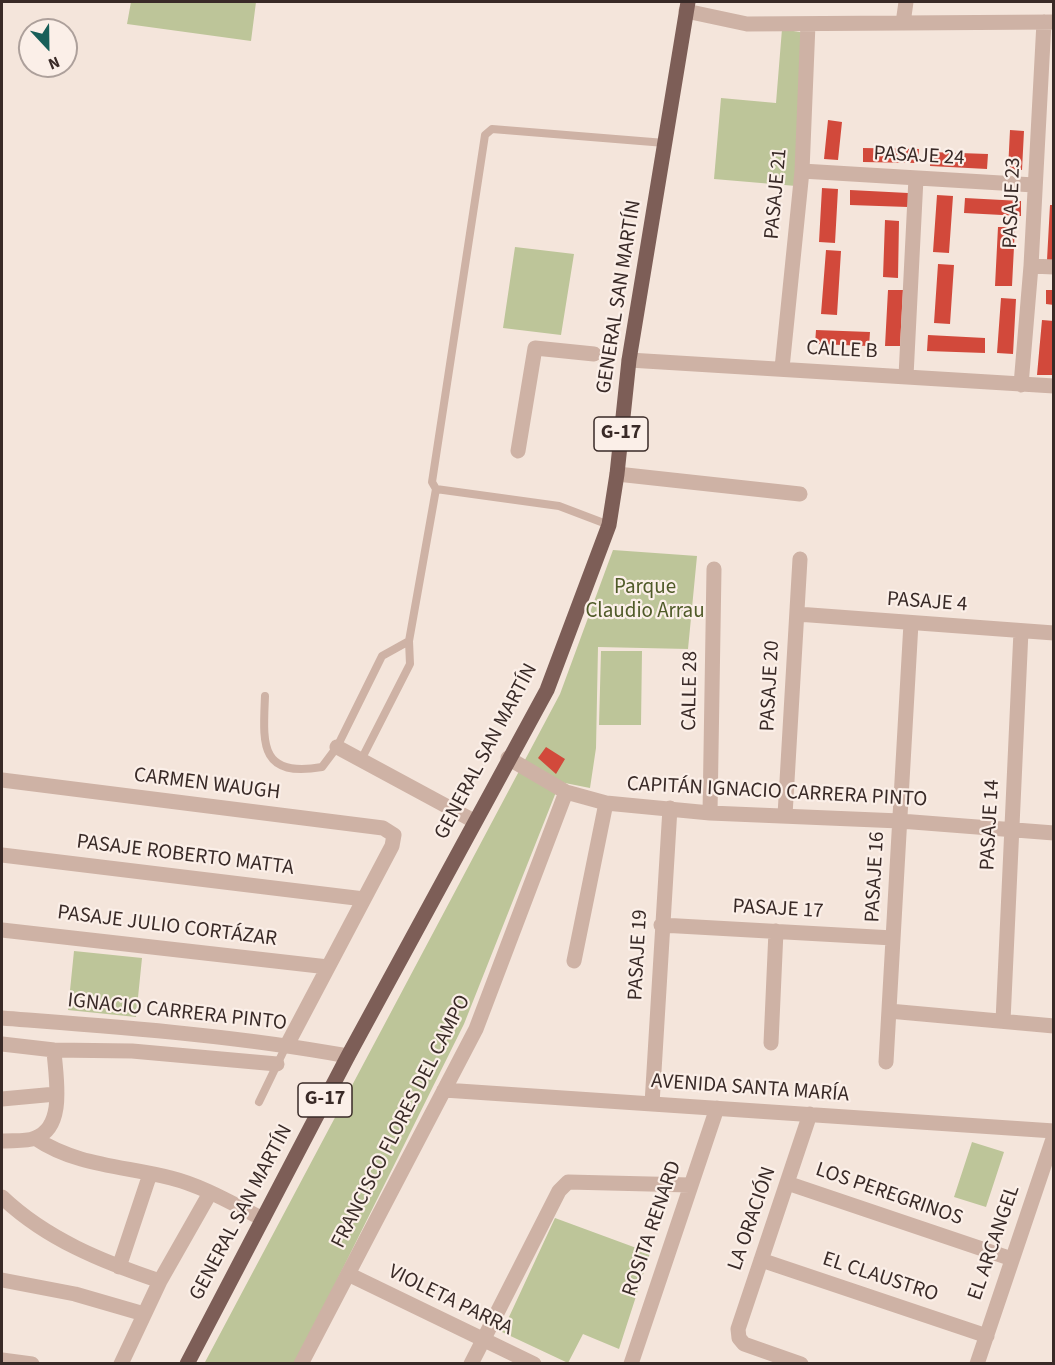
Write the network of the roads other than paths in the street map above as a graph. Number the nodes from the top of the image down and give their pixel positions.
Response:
1 (906, 2) edge
2 (687, 6) edge
3 (1049, 22) edge
4 (903, 23) junction
5 (808, 24) junction
6 (665, 143) junction
7 (802, 171) junction
8 (916, 178) junction
9 (1034, 185) junction
10 (1031, 266) junction
11 (1053, 267) edge
12 (594, 354) dead end
13 (629, 360) junction
14 (782, 368) junction
15 (906, 376) junction
16 (1022, 385) junction
17 (1053, 386) edge
18 (518, 451) dead end
19 (617, 474) junction
20 (436, 489) junction
21 (800, 494) dead end
22 (609, 525) junction
23 (800, 559) dead end
24 (714, 569) dead end
25 (797, 614) junction
26 (911, 623) junction
27 (1021, 631) junction
28 (1053, 633) edge
29 (409, 641) junction
30 (265, 696) dead end
31 (337, 747) junction
32 (507, 758) junction
33 (361, 760) junction
34 (2, 780) edge
35 (566, 792) junction
36 (606, 803) junction
37 (670, 808) junction
38 (710, 813) junction
39 (785, 815) junction
40 (900, 820) junction
41 (474, 821) junction
42 (1012, 829) junction
43 (1053, 833) edge
44 (2, 855) edge
45 (364, 899) junction
46 (661, 925) junction
47 (2, 930) edge
48 (776, 931) junction
49 (894, 938) junction
50 (574, 961) dead end
51 (327, 967) junction
52 (889, 1011) junction
53 (2, 1018) edge
54 (1003, 1021) junction
55 (1053, 1026) edge
56 (771, 1043) dead end
57 (2, 1044) edge
58 (287, 1045) junction
59 (54, 1050) junction
60 (348, 1056) junction
61 (886, 1062) dead end
62 (277, 1064) junction
63 (444, 1089) junction
64 (56, 1094) junction
65 (2, 1099) edge
66 (259, 1102) dead end
67 (652, 1104) junction
68 (717, 1108) junction
69 (810, 1114) junction
70 (1053, 1131) edge
71 (1053, 1136) edge
72 (35, 1138) junction
73 (2, 1141) edge
74 (150, 1174) junction
75 (787, 1183) junction
76 (690, 1185) junction
77 (210, 1192) junction
78 (2, 1197) edge
79 (262, 1219) junction
80 (1012, 1259) junction
81 (761, 1260) junction
82 (119, 1267) junction
83 (348, 1274) junction
84 (2, 1280) edge
85 (160, 1281) junction
86 (144, 1314) junction
87 (987, 1336) junction
88 (483, 1342) junction
89 (2, 1360) edge
90 (32, 1364) edge
91 (121, 1364) edge
92 (187, 1364) edge
93 (301, 1364) edge
94 (471, 1364) edge
95 (534, 1364) edge
96 (630, 1364) edge
97 (801, 1364) edge
98 (977, 1364) edge

1 - 4 street
2 - 5 street
2 - 6 main road, GENERAL SAN MARTÍN / G-17
3 - 4 street
3 - 9 street, PASAJE 23
4 - 5 street
5 - 7 street, PASAJE 21
6 - 13 main road, GENERAL SAN MARTÍN / G-17
6 - 20 lane
7 - 8 street, PASAJE 24
7 - 14 street, PASAJE 21
8 - 9 street, PASAJE 24
8 - 15 street
9 - 10 street, PASAJE 23
10 - 11 street
10 - 16 street, PASAJE 23
12 - 18 street
13 - 14 street, CALLE B
13 - 19 main road, GENERAL SAN MARTÍN / G-17
14 - 15 street, CALLE B
15 - 16 street, CALLE B
16 - 17 street, CALLE B
19 - 21 street
19 - 22 main road, GENERAL SAN MARTÍN / G-17
20 - 22 lane
20 - 29 lane
22 - 32 main road, GENERAL SAN MARTÍN / G-17
23 - 25 street, PASAJE 20
24 - 38 street, CALLE 28
25 - 26 street, PASAJE 4
25 - 39 street, PASAJE 20
26 - 27 street, PASAJE 4
26 - 40 street, PASAJE 16
27 - 28 street, PASAJE 4
27 - 42 street, PASAJE 14
29 - 31 lane
29 - 33 lane
30 - 31 lane
31 - 33 street
32 - 35 street, CAPITÁN IGNACIO CARRERA PINTO
32 - 41 main road, GENERAL SAN MARTÍN / G-17
33 - 41 street
34 - 45 street, CARMEN WAUGH
35 - 36 street, CAPITÁN IGNACIO CARRERA PINTO
35 - 63 street, FRANCISCO FLORES DEL CAMPO
36 - 37 street, CAPITÁN IGNACIO CARRERA PINTO
36 - 50 street
37 - 38 street, CAPITÁN IGNACIO CARRERA PINTO
37 - 46 street, PASAJE 19
38 - 39 street, CAPITÁN IGNACIO CARRERA PINTO
39 - 40 street, CAPITÁN IGNACIO CARRERA PINTO
40 - 42 street, CAPITÁN IGNACIO CARRERA PINTO
40 - 49 street, PASAJE 16
41 - 60 main road, GENERAL SAN MARTÍN / G-17
42 - 43 street, CAPITÁN IGNACIO CARRERA PINTO
42 - 54 street, PASAJE 14
44 - 45 street, PASAJE ROBERTO MATTA
45 - 51 street
46 - 48 street, PASAJE 17
46 - 67 street, PASAJE 19
47 - 51 street, PASAJE JULIO CORTÁZAR
48 - 49 street, PASAJE 17
48 - 56 street
49 - 52 street, PASAJE 16
51 - 58 street
52 - 54 street
52 - 61 street, PASAJE 16
53 - 58 street, IGNACIO CARRERA PINTO
54 - 55 street
57 - 59 street
58 - 60 street, IGNACIO CARRERA PINTO
58 - 62 lane
59 - 62 street
59 - 64 street
60 - 79 main road, GENERAL SAN MARTÍN / G-17
62 - 66 lane
63 - 67 street, AVENIDA SANTA MARÍA
63 - 83 street, FRANCISCO FLORES DEL CAMPO
64 - 65 street
64 - 72 street
67 - 68 street, AVENIDA SANTA MARÍA
68 - 69 street, AVENIDA SANTA MARÍA
68 - 76 street, ROSITA RENARD
69 - 70 street, AVENIDA SANTA MARÍA
69 - 75 street, LA ORACIÓN
71 - 80 street, EL ARCANGEL
72 - 73 street
72 - 74 street
74 - 77 street
74 - 82 street
75 - 80 street, LOS PEREGRINOS
75 - 81 street, LA ORACIÓN
76 - 88 street
76 - 96 street, ROSITA RENARD
77 - 79 street
77 - 85 street
78 - 82 street
79 - 92 main road, GENERAL SAN MARTÍN / G-17
80 - 87 street, EL ARCANGEL
81 - 87 street, EL CLAUSTRO
81 - 97 street, LA ORACIÓN
82 - 85 street
83 - 88 street, VIOLETA PARRA
83 - 93 street, FRANCISCO FLORES DEL CAMPO
84 - 86 street
85 - 86 street
86 - 91 street
87 - 98 street, EL ARCANGEL
88 - 94 street
88 - 95 street, VIOLETA PARRA
89 - 90 street

